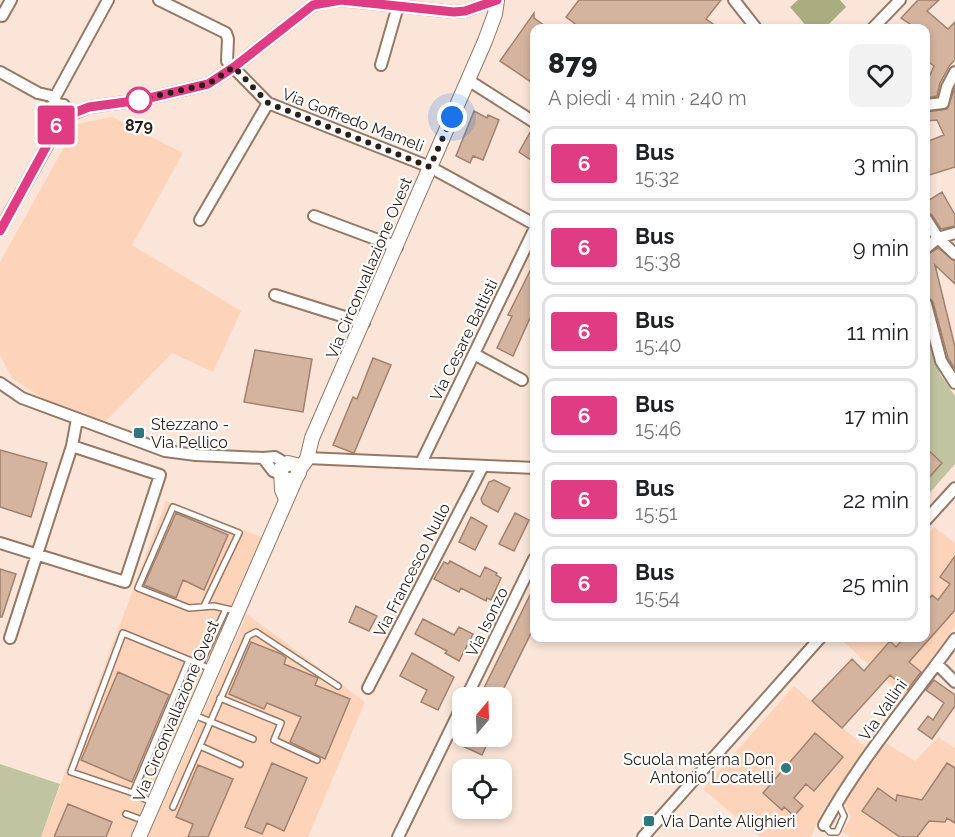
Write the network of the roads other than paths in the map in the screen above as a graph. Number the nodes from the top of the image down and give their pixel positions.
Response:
1 (10, 0) edge
2 (108, 0) edge
3 (159, 0) edge
4 (341, 0) edge
5 (497, 0) edge
6 (734, 0) edge
7 (900, 0) edge
8 (312, 3) edge
9 (442, 5) edge
10 (398, 6) junction
11 (2, 16) dead end
12 (753, 24) edge
13 (877, 24) edge
14 (381, 65) dead end
15 (234, 67) junction
16 (0, 72) edge
17 (955, 72) edge
18 (468, 80) junction
19 (268, 103) junction
20 (930, 105) edge
21 (58, 110) junction
22 (530, 119) edge
23 (430, 167) junction
24 (314, 216) dead end
25 (200, 220) dead end
26 (530, 222) edge
27 (930, 225) edge
28 (0, 230) edge
29 (955, 233) edge
30 (530, 238) edge
31 (938, 238) junction
32 (930, 245) edge
33 (396, 247) junction
34 (955, 255) edge
35 (275, 295) dead end
36 (930, 319) edge
37 (364, 322) junction
38 (474, 354) junction
39 (522, 380) dead end
40 (0, 383) edge
41 (955, 383) edge
42 (77, 419) junction
43 (72, 446) junction
44 (308, 453) junction
45 (421, 463) junction
46 (483, 466) junction
47 (530, 468) edge
48 (289, 471) junction
49 (955, 488) edge
50 (930, 516) edge
51 (0, 543) edge
52 (38, 555) junction
53 (530, 567) edge
54 (204, 606) junction
55 (231, 610) junction
56 (10, 638) dead end
57 (955, 639) edge
58 (816, 642) edge
59 (189, 660) junction
60 (937, 664) junction
61 (206, 667) junction
62 (955, 682) edge
63 (338, 686) dead end
64 (471, 687) edge
65 (368, 688) dead end
66 (220, 698) junction
67 (193, 715) junction
68 (209, 722) junction
69 (452, 726) edge
70 (253, 739) dead end
71 (200, 746) junction
72 (317, 760) dead end
73 (240, 764) dead end
74 (133, 793) junction
75 (154, 804) junction
76 (173, 807) dead end
77 (126, 814) dead end
78 (146, 821) junction
79 (824, 825) dead end
80 (139, 837) edge
81 (398, 837) edge
82 (643, 837) edge

1 - 11 street
2 - 21 street
3 - 15 street
4 - 8 street
4 - 10 street
5 - 9 street
5 - 18 street, Via Circonvallazione Ovest
6 - 12 street
7 - 13 street
8 - 15 street
9 - 10 street
10 - 14 street
15 - 19 street, Via Goffredo Mameli
15 - 21 street
16 - 21 street
17 - 20 street
18 - 22 street
18 - 23 street, Via Circonvallazione Ovest
19 - 23 street, Via Goffredo Mameli
19 - 25 street
21 - 28 street
23 - 26 street, Via Goffredo Mameli
23 - 33 street, Via Circonvallazione Ovest
24 - 33 street
27 - 31 street
29 - 31 street
30 - 38 street, Via Cesare Battisti
31 - 32 street
31 - 34 street
33 - 37 street, Via Circonvallazione Ovest
35 - 37 street
36 - 41 street
37 - 44 street, Via Circonvallazione Ovest
38 - 39 street
38 - 45 street, Via Cesare Battisti
40 - 42 street
42 - 43 street
42 - 48 street
43 - 52 street
43 - 52 street
44 - 45 street
44 - 48 street, Via Circonvallazione Ovest
45 - 46 street
46 - 47 street
46 - 65 street, Via Francesco Nullo
48 - 55 street, Via Circonvallazione Ovest
49 - 50 street
51 - 52 street
52 - 56 street
53 - 64 street, Via Isonzo
54 - 54 lane
54 - 55 lane
55 - 61 street, Via Circonvallazione Ovest
57 - 60 street, Via Vallini
58 - 82 street
59 - 61 lane
59 - 74 lane
59 - 74 lane
60 - 62 street
60 - 79 street, Via Vallini
61 - 67 street, Via Circonvallazione Ovest
63 - 66 lane
66 - 68 lane
66 - 72 lane
67 - 68 lane
67 - 75 street, Via Circonvallazione Ovest
68 - 70 lane
68 - 71 lane
69 - 81 street
71 - 73 lane
71 - 76 lane
74 - 75 lane
75 - 78 street, Via Circonvallazione Ovest
77 - 78 lane
78 - 80 street, Via Circonvallazione Ovest

